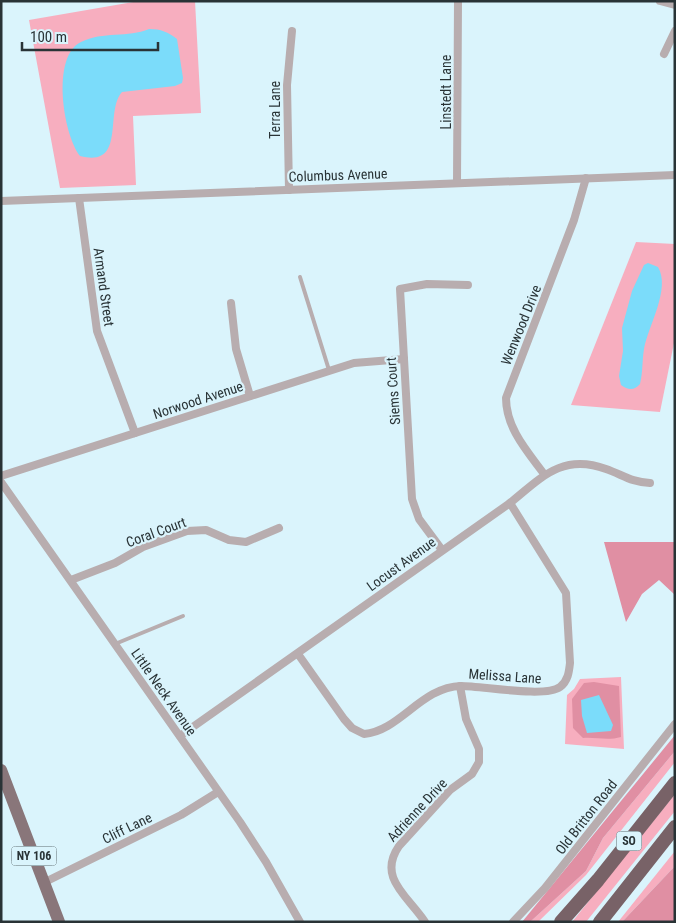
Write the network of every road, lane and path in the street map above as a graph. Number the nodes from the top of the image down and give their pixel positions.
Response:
1 (458, 1) edge
2 (660, 1) edge
3 (675, 5) edge
4 (292, 31) dead end
5 (675, 31) edge
6 (664, 54) dead end
7 (675, 175) edge
8 (586, 178) junction
9 (457, 183) junction
10 (289, 190) junction
11 (79, 198) junction
12 (1, 201) edge
13 (300, 276) dead end
14 (468, 285) dead end
15 (231, 304) dead end
16 (404, 359) junction
17 (329, 370) junction
18 (250, 396) junction
19 (135, 433) junction
20 (544, 474) junction
21 (1, 476) edge
22 (1, 482) edge
23 (650, 483) dead end
24 (510, 503) junction
25 (279, 528) dead end
26 (442, 550) junction
27 (71, 580) junction
28 (182, 616) dead end
29 (115, 644) junction
30 (298, 654) junction
31 (460, 686) junction
32 (675, 724) edge
33 (180, 736) junction
34 (1, 770) edge
35 (675, 783) edge
36 (218, 792) junction
37 (675, 827) edge
38 (45, 882) junction
39 (296, 920) edge
40 (60, 922) edge
41 (425, 922) edge
42 (513, 922) edge
43 (561, 922) edge
44 (600, 922) edge

1 - 9 street, Linstedt Lane
2 - 3 street
4 - 10 street, Terra Lane
5 - 6 street
7 - 8 street, Columbus Avenue
8 - 9 street, Columbus Avenue
8 - 20 street, Wenwood Drive
9 - 10 street, Columbus Avenue
10 - 11 street, Columbus Avenue
11 - 12 street, Columbus Avenue
11 - 19 street, Armand Street
13 - 17 lane
14 - 16 street, Siems Court
15 - 18 street
16 - 17 street, Norwood Avenue
16 - 26 street, Siems Court
17 - 18 street, Norwood Avenue
18 - 19 street, Norwood Avenue
19 - 21 street, Norwood Avenue
20 - 23 street, Locust Avenue
20 - 24 street, Locust Avenue
22 - 27 street, Little Neck Avenue
24 - 26 street, Locust Avenue
24 - 31 street, Melissa Lane
25 - 27 street, Coral Court
26 - 30 street, Locust Avenue
27 - 29 street, Little Neck Avenue
28 - 29 lane
29 - 33 street, Little Neck Avenue
30 - 31 street, Melissa Lane
30 - 33 street, Locust Avenue
31 - 41 street, Adrienne Drive
32 - 42 street, Old Britton Road
33 - 36 street, Little Neck Avenue
34 - 38 main road, NY 106
35 - 43 highway, SO
36 - 38 street, Cliff Lane
36 - 39 street, Little Neck Avenue
37 - 44 highway, SO
38 - 40 main road, NY 106

